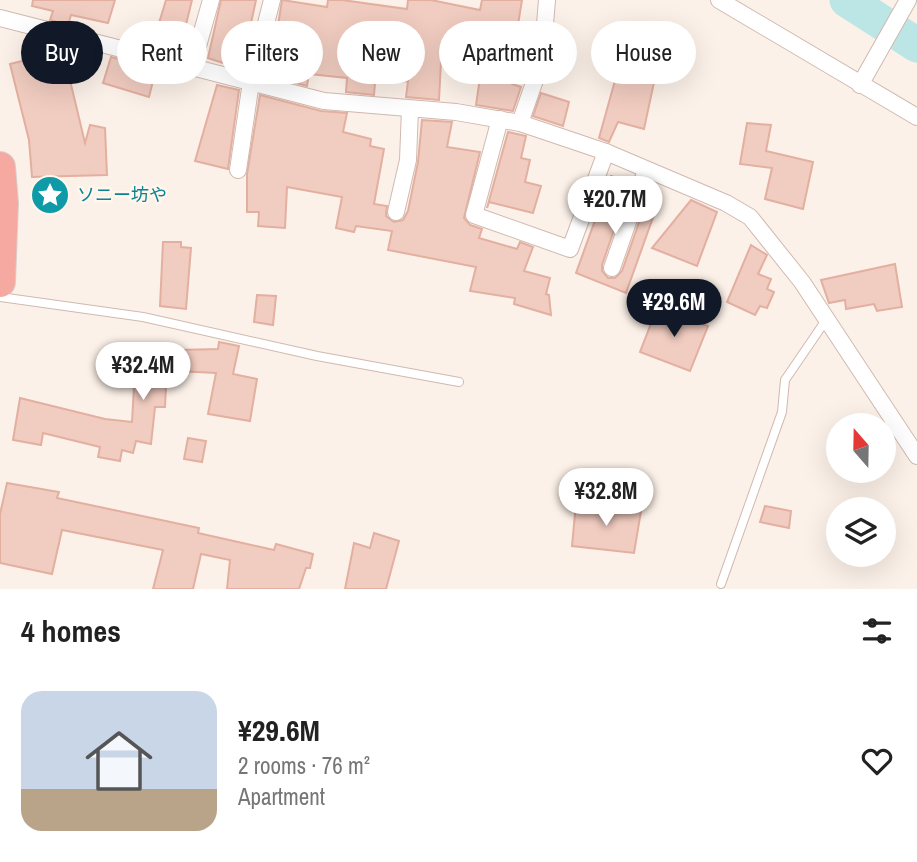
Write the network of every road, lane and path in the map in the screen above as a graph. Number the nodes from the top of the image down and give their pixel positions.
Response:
1 (211, 0) edge
2 (272, 0) edge
3 (547, 0) edge
4 (719, 0) edge
5 (908, 0) edge
6 (0, 18) edge
7 (205, 21) edge
8 (267, 21) edge
9 (117, 48) edge
10 (862, 80) junction
11 (251, 84) edge
12 (259, 84) edge
13 (410, 108) junction
14 (917, 117) edge
15 (500, 119) junction
16 (520, 122) junction
17 (606, 152) junction
18 (0, 167) edge
19 (239, 170) dead end
20 (646, 170) junction
21 (396, 212) dead end
22 (1, 250) edge
23 (612, 268) dead end
24 (0, 282) edge
25 (0, 297) edge
26 (828, 318) junction
27 (459, 382) dead end
28 (917, 456) edge
29 (721, 584) dead end

1 - 7 street
2 - 8 street
3 - 16 street
4 - 10 street
5 - 10 street
6 - 9 street
10 - 14 street
11 - 19 street
12 - 13 street
13 - 15 street
13 - 21 street
15 - 16 street
15 - 17 street
16 - 17 street
17 - 20 street
18 - 22 highway
20 - 23 street
20 - 26 street
22 - 24 highway
25 - 27 lane
26 - 28 street
26 - 29 lane

